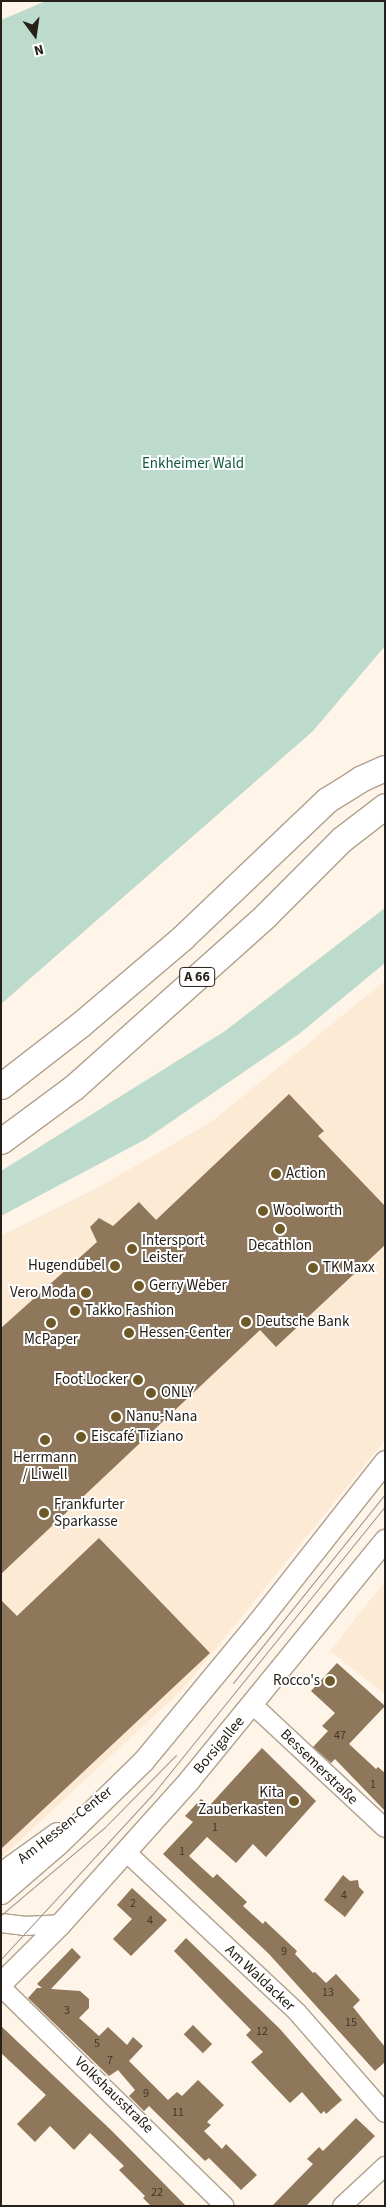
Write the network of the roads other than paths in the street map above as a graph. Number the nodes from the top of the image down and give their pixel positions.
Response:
1 (385, 768) edge
2 (385, 806) edge
3 (1, 1086) edge
4 (1, 1141) edge
5 (385, 1461) edge
6 (385, 1540) edge
7 (253, 1705) junction
8 (128, 1776) junction
9 (385, 1828) edge
10 (126, 1852) junction
11 (1, 1872) edge
12 (1, 1893) edge
13 (1, 1923) edge
14 (60, 1924) junction
15 (1, 1983) edge
16 (1, 1987) edge
17 (385, 2113) edge
18 (385, 2166) edge
19 (225, 2206) edge
20 (342, 2206) edge

1 - 3 highway, A 66
2 - 4 highway, A 66
5 - 8 main road
6 - 7 main road, Borsigallee
7 - 9 street, Bessemerstraße
7 - 10 main road, Borsigallee
8 - 11 street, Am Hessen-Center
8 - 12 main road
10 - 14 main road, Borsigallee
10 - 17 street, Am Waldacker
13 - 14 street
14 - 15 main road, Borsigallee
16 - 19 street, Volkshausstraße
18 - 20 street

